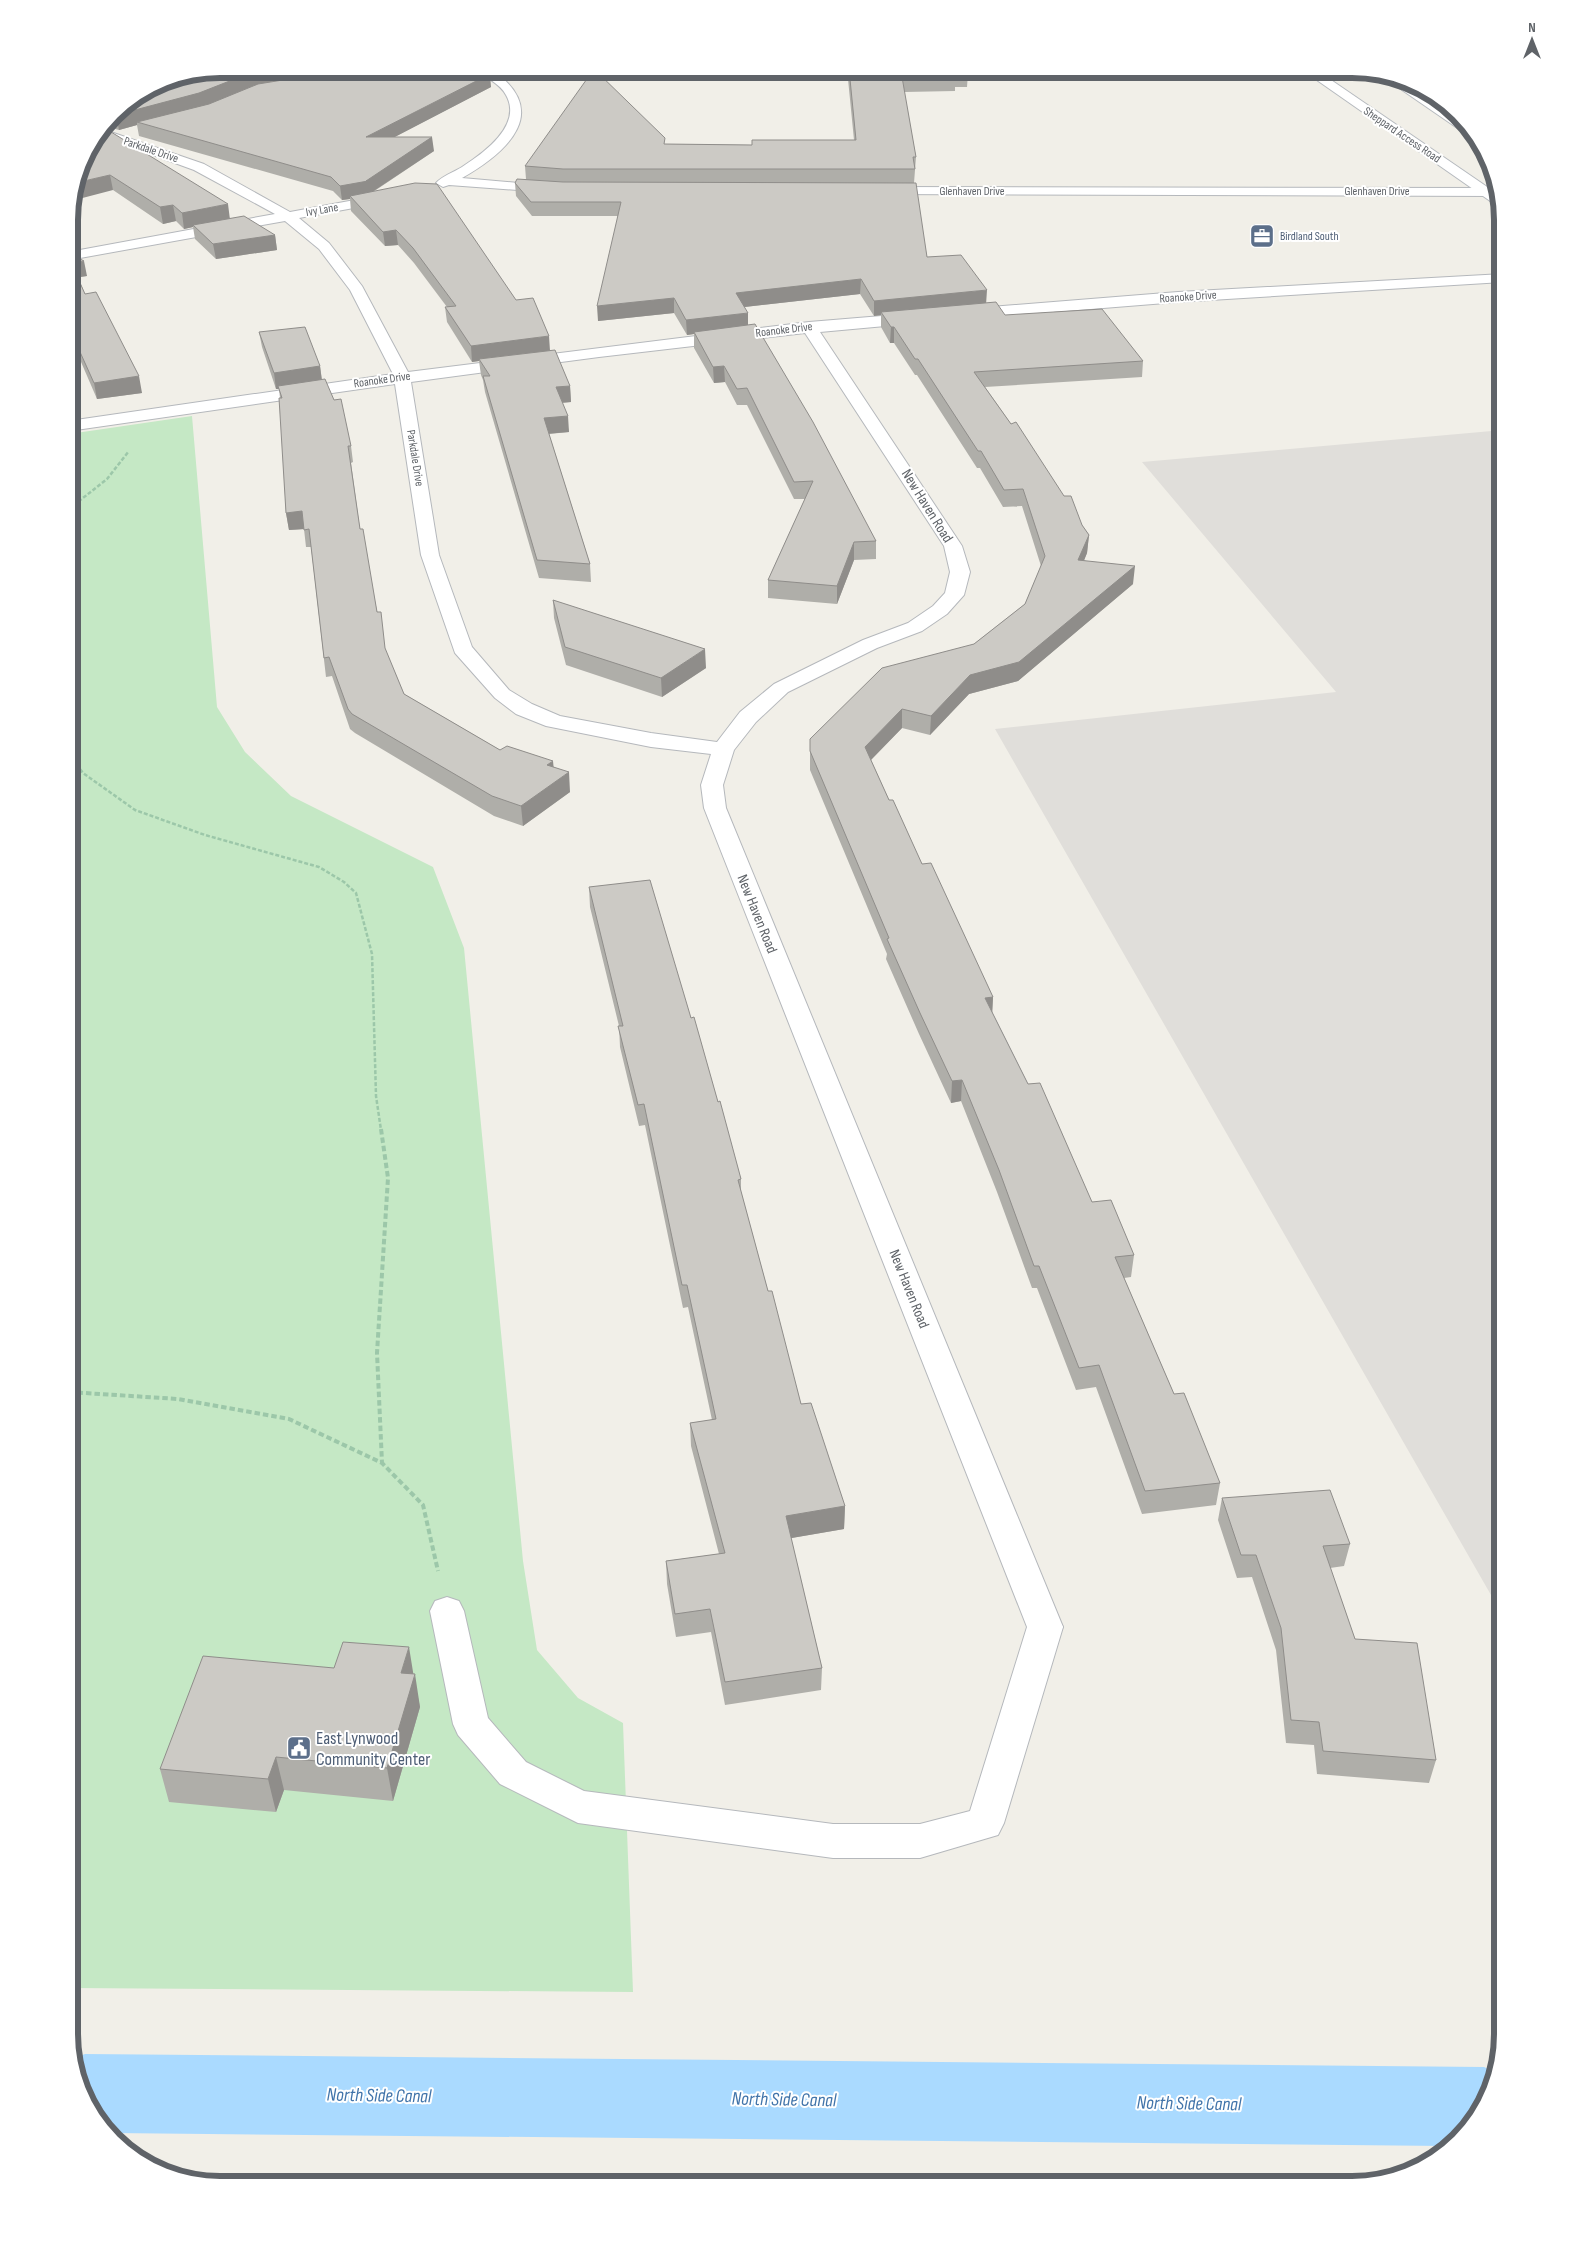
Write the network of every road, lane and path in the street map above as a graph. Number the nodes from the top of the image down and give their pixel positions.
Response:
1 (492, 78) edge
2 (1320, 78) edge
3 (1406, 88) edge
4 (1454, 120) edge
5 (132, 132) edge
6 (107, 134) edge
7 (448, 180) junction
8 (433, 188) edge
9 (564, 190) edge
10 (870, 191) edge
11 (1490, 192) edge
12 (405, 195) edge
13 (288, 216) junction
14 (78, 254) edge
15 (1494, 279) edge
16 (809, 327) junction
17 (402, 377) junction
18 (132, 416) junction
19 (78, 425) edge
20 (78, 502) edge
21 (723, 749) junction
22 (78, 767) edge
23 (78, 1393) edge
24 (382, 1463) junction
25 (446, 1611) joint

1 - 7 street
2 - 11 street, Sheppard Access Road
3 - 4 street
5 - 6 street
6 - 13 street, Parkdale Drive
7 - 8 street
7 - 9 street
10 - 11 street, Glenhaven Drive
12 - 13 street, Ivy Lane
13 - 14 street, Ivy Lane
13 - 17 street, Parkdale Drive
15 - 16 street, Roanoke Drive
16 - 17 street, Roanoke Drive
16 - 21 street, New Haven Road
17 - 18 street, Roanoke Drive
17 - 21 street, Parkdale Drive
18 - 19 street, Roanoke Drive
18 - 20 path
21 - 25 street, New Haven Road
22 - 24 path
23 - 24 path
24 - 25 path

